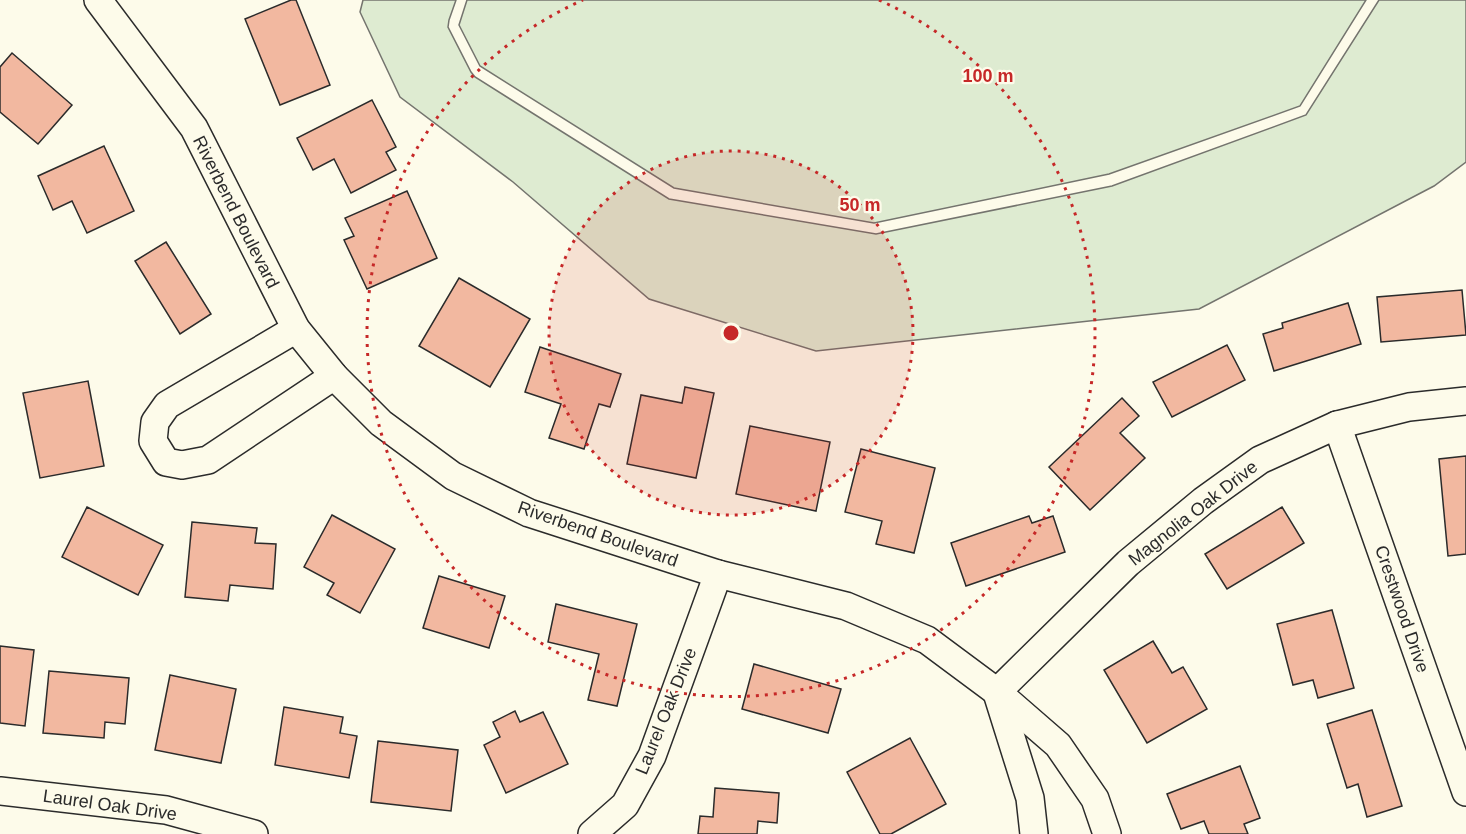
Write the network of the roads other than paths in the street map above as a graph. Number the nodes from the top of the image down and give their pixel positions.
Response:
1 (98, 0) edge
2 (296, 329) junction
3 (334, 376) junction
4 (1466, 401) edge
5 (1337, 425) junction
6 (718, 574) junction
7 (997, 692) junction
8 (0, 791) edge
9 (1466, 792) edge
10 (621, 823) edge
11 (254, 834) edge
12 (592, 834) edge
13 (1034, 834) edge
14 (1107, 834) edge

1 - 2 street, Riverbend Boulevard
2 - 3 street, Riverbend Boulevard
2 - 3 street
3 - 6 street, Riverbend Boulevard
4 - 5 street, Magnolia Oak Drive
5 - 7 street, Magnolia Oak Drive
5 - 9 street, Crestwood Drive
6 - 7 street, Riverbend Boulevard
6 - 10 street, Laurel Oak Drive
7 - 13 street
7 - 14 street, Riverbend Boulevard
8 - 11 street, Laurel Oak Drive
10 - 12 street, Laurel Oak Drive

